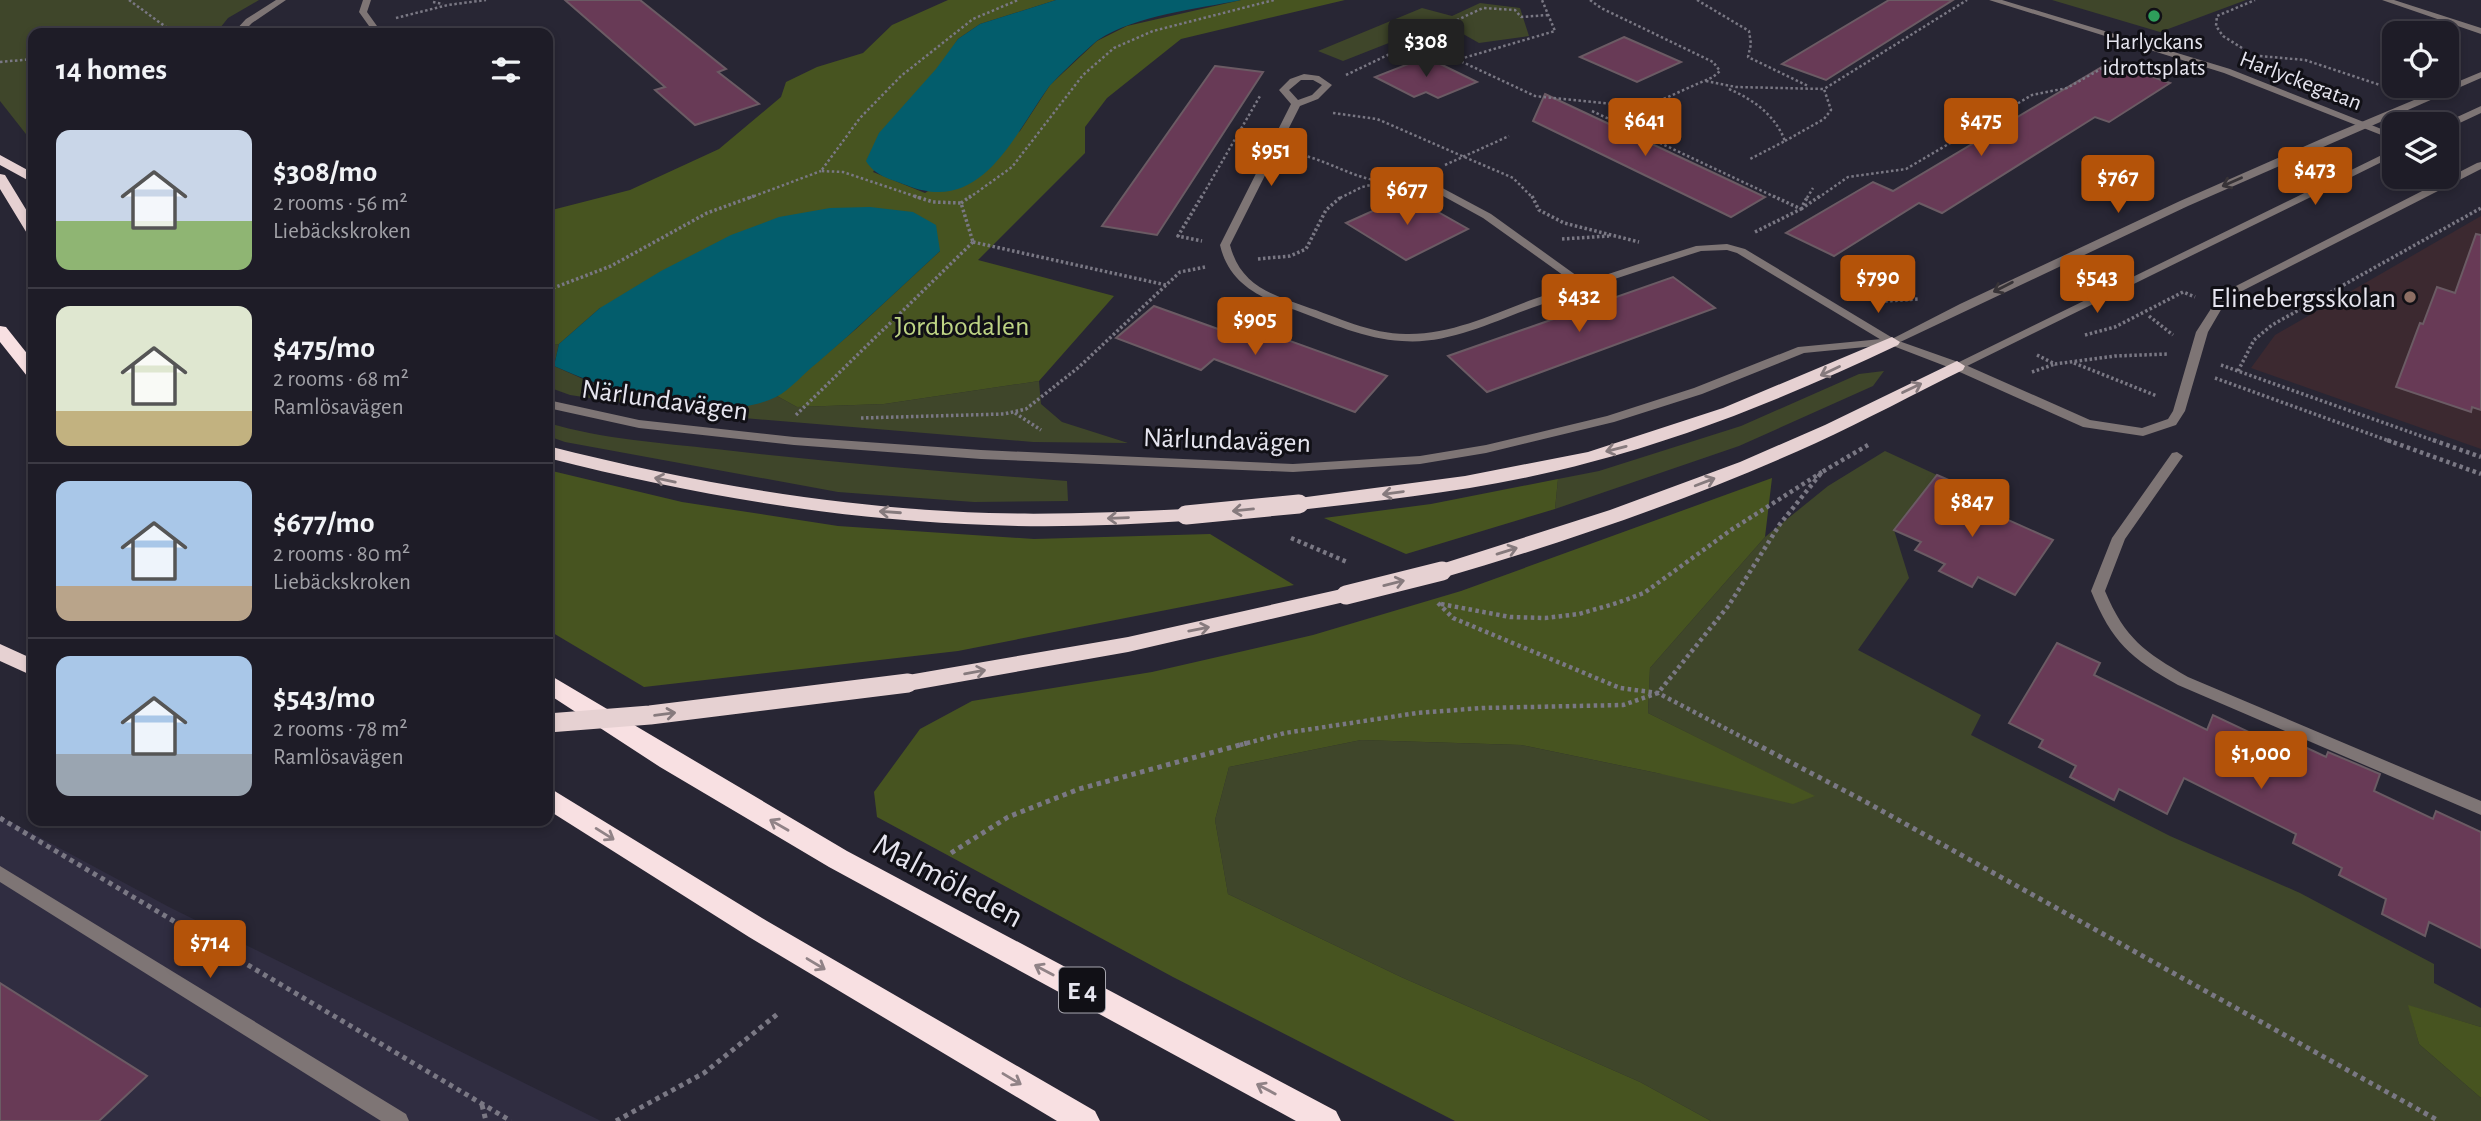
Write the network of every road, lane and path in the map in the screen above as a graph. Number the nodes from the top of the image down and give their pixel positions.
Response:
1 (129, 0) edge
2 (282, 0) edge
3 (366, 0) edge
4 (485, 0) edge
5 (1017, 0) edge
6 (1274, 0) edge
7 (1542, 0) edge
8 (1590, 0) edge
9 (1697, 0) edge
10 (1967, 0) edge
11 (1993, 0) edge
12 (2255, 0) edge
13 (2386, 0) edge
14 (433, 2) dead end
15 (448, 5) junction
16 (1548, 15) junction
17 (372, 24) junction
18 (167, 28) edge
19 (242, 28) edge
20 (375, 28) edge
21 (2481, 31) edge
22 (1426, 45) junction
23 (2142, 45) junction
24 (2248, 51) dead end
25 (28, 59) edge
26 (1459, 59) junction
27 (0, 62) edge
28 (2227, 71) junction
29 (2481, 75) edge
30 (1706, 80) junction
31 (1327, 85) junction
32 (2380, 85) dead end
33 (1808, 86) junction
34 (1729, 88) junction
35 (1824, 89) junction
36 (1261, 94) dead end
37 (1295, 106) junction
38 (1632, 106) junction
39 (2481, 109) edge
40 (1592, 111) dead end
41 (1654, 115) dead end
42 (2459, 120) edge
43 (2361, 124) junction
44 (2382, 132) edge
45 (1509, 136) dead end
46 (1785, 141) junction
47 (1273, 151) junction
48 (1462, 158) junction
49 (2382, 158) edge
50 (0, 159) edge
51 (1750, 159) dead end
52 (2481, 165) edge
53 (821, 171) junction
54 (28, 176) edge
55 (0, 178) edge
56 (1418, 178) junction
57 (1382, 181) junction
58 (1813, 188) dead end
59 (961, 203) junction
60 (2481, 208) edge
61 (1801, 209) junction
62 (28, 224) edge
63 (1617, 235) junction
64 (1525, 241) junction
65 (974, 242) junction
66 (1225, 245) junction
67 (1644, 245) dead end
68 (1727, 247) junction
69 (1227, 263) junction
70 (1166, 285) junction
71 (1585, 286) junction
72 (553, 288) edge
73 (2190, 295) dead end
74 (2149, 316) dead end
75 (0, 331) edge
76 (2075, 340) dead end
77 (2179, 340) dead end
78 (1892, 342) junction
79 (2052, 351) dead end
80 (2040, 357) dead end
81 (2071, 362) dead end
82 (2055, 365) dead end
83 (28, 366) edge
84 (1957, 366) junction
85 (2191, 370) junction
86 (2238, 371) dead end
87 (1998, 384) junction
88 (2164, 387) dead end
89 (553, 405) edge
90 (851, 418) dead end
91 (772, 439) junction
92 (1869, 444) dead end
93 (553, 453) edge
94 (2177, 456) dead end
95 (1822, 472) junction
96 (2481, 474) edge
97 (0, 652) edge
98 (28, 666) edge
99 (553, 685) edge
100 (1658, 693) junction
101 (553, 723) edge
102 (553, 800) edge
103 (2481, 808) edge
104 (0, 818) edge
105 (951, 853) dead end
106 (0, 873) edge
107 (780, 1012) dead end
108 (482, 1104) junction
109 (399, 1121) edge
110 (486, 1121) edge
111 (511, 1121) edge
112 (616, 1121) edge
113 (1085, 1121) edge
114 (1326, 1121) edge
115 (2440, 1121) edge

1 - 18 path
2 - 19 street
3 - 17 street
4 - 15 path
5 - 53 path
6 - 59 path
7 - 16 path
8 - 30 path
9 - 33 path
10 - 35 path
11 - 23 street, Harlyckegatan
12 - 24 path
13 - 21 street
14 - 15 path
15 - 17 path
16 - 22 path
16 - 26 path
17 - 20 street
22 - 26 path
22 - 31 path
23 - 28 street, Harlyckegatan
23 - 61 path
25 - 27 path
26 - 38 path
28 - 32 path
28 - 43 street, Harlyckegatan
29 - 43 street
30 - 34 path
30 - 38 path
31 - 37 street
31 - 37 street
33 - 34 path
33 - 35 path
34 - 46 path
35 - 46 path
36 - 66 path
37 - 47 street
37 - 48 path
38 - 41 path
39 - 42 street
40 - 61 path
43 - 44 street, Harlyckegatan
43 -> 78 street
45 - 48 path
46 - 51 path
47 - 57 path
47 - 66 street
48 - 56 path
48 - 63 path
49 - 84 street
50 - 54 highway
52 - 85 street
53 - 59 path
53 - 72 path
55 - 62 highway
56 - 57 path
56 - 64 street
57 - 69 path
58 - 61 path
59 - 65 path
60 - 86 path
61 - 68 path
63 - 64 path
63 - 67 path
64 - 71 street
65 - 70 path
65 - 91 path
66 - 69 street
68 - 71 street
68 - 78 street
69 - 70 path
69 - 71 street
70 - 90 path
73 - 76 path
74 - 77 path
75 - 83 highway
78 - 84 street
78 - 91 street, Närlundavägen
78 -> 93 highway, bridge
79 - 80 path
81 - 88 path
82 - 87 path
84 - 87 street
101 -> 84 highway, bridge
85 - 87 street
85 - 96 path
89 - 91 street, Närlundavägen
92 - 95 path
94 - 103 street
95 - 100 path
95 - 100 path
97 - 98 highway
114 -> 99 highway, Malmöleden / E 4
100 - 105 path
100 - 115 path
102 -> 113 highway
104 - 108 path
106 - 109 street
107 - 112 path
108 - 110 path
108 - 111 path

